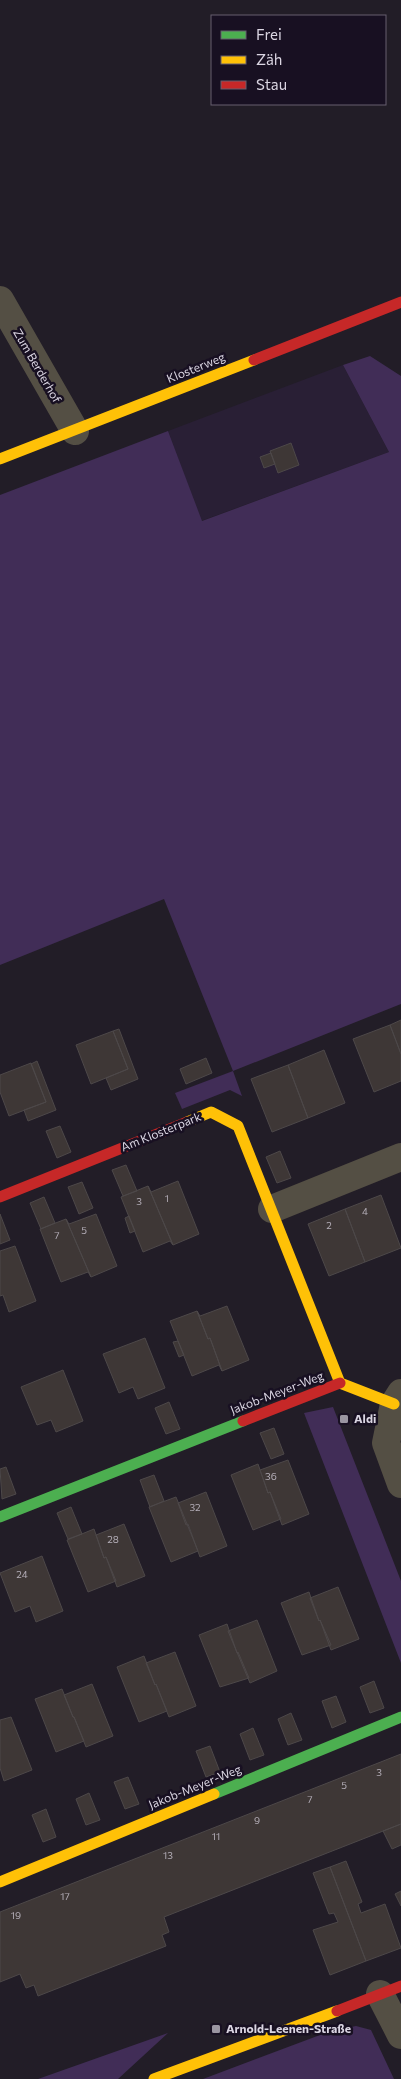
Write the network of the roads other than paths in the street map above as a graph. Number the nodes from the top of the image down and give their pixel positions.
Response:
1 (0, 300) edge
2 (401, 302) edge
3 (75, 431) junction
4 (0, 459) edge
5 (401, 1157) edge
6 (0, 1197) edge
7 (272, 1209) junction
8 (340, 1383) junction
9 (397, 1398) edge
10 (401, 1484) edge
11 (0, 1517) edge
12 (401, 1717) edge
13 (0, 1882) edge
14 (391, 1990) edge
15 (401, 2035) edge
16 (154, 2079) edge

1 - 3 street, Zum Berderhof
2 - 3 street, Klosterweg
3 - 4 street, Klosterweg
5 - 7 street
6 - 7 street, Am Klosterpark
7 - 8 street, Am Klosterpark
8 - 9 street
8 - 11 street, Jakob-Meyer-Weg
9 - 10 street
12 - 13 street, Jakob-Meyer-Weg
14 - 15 street
14 - 16 street

